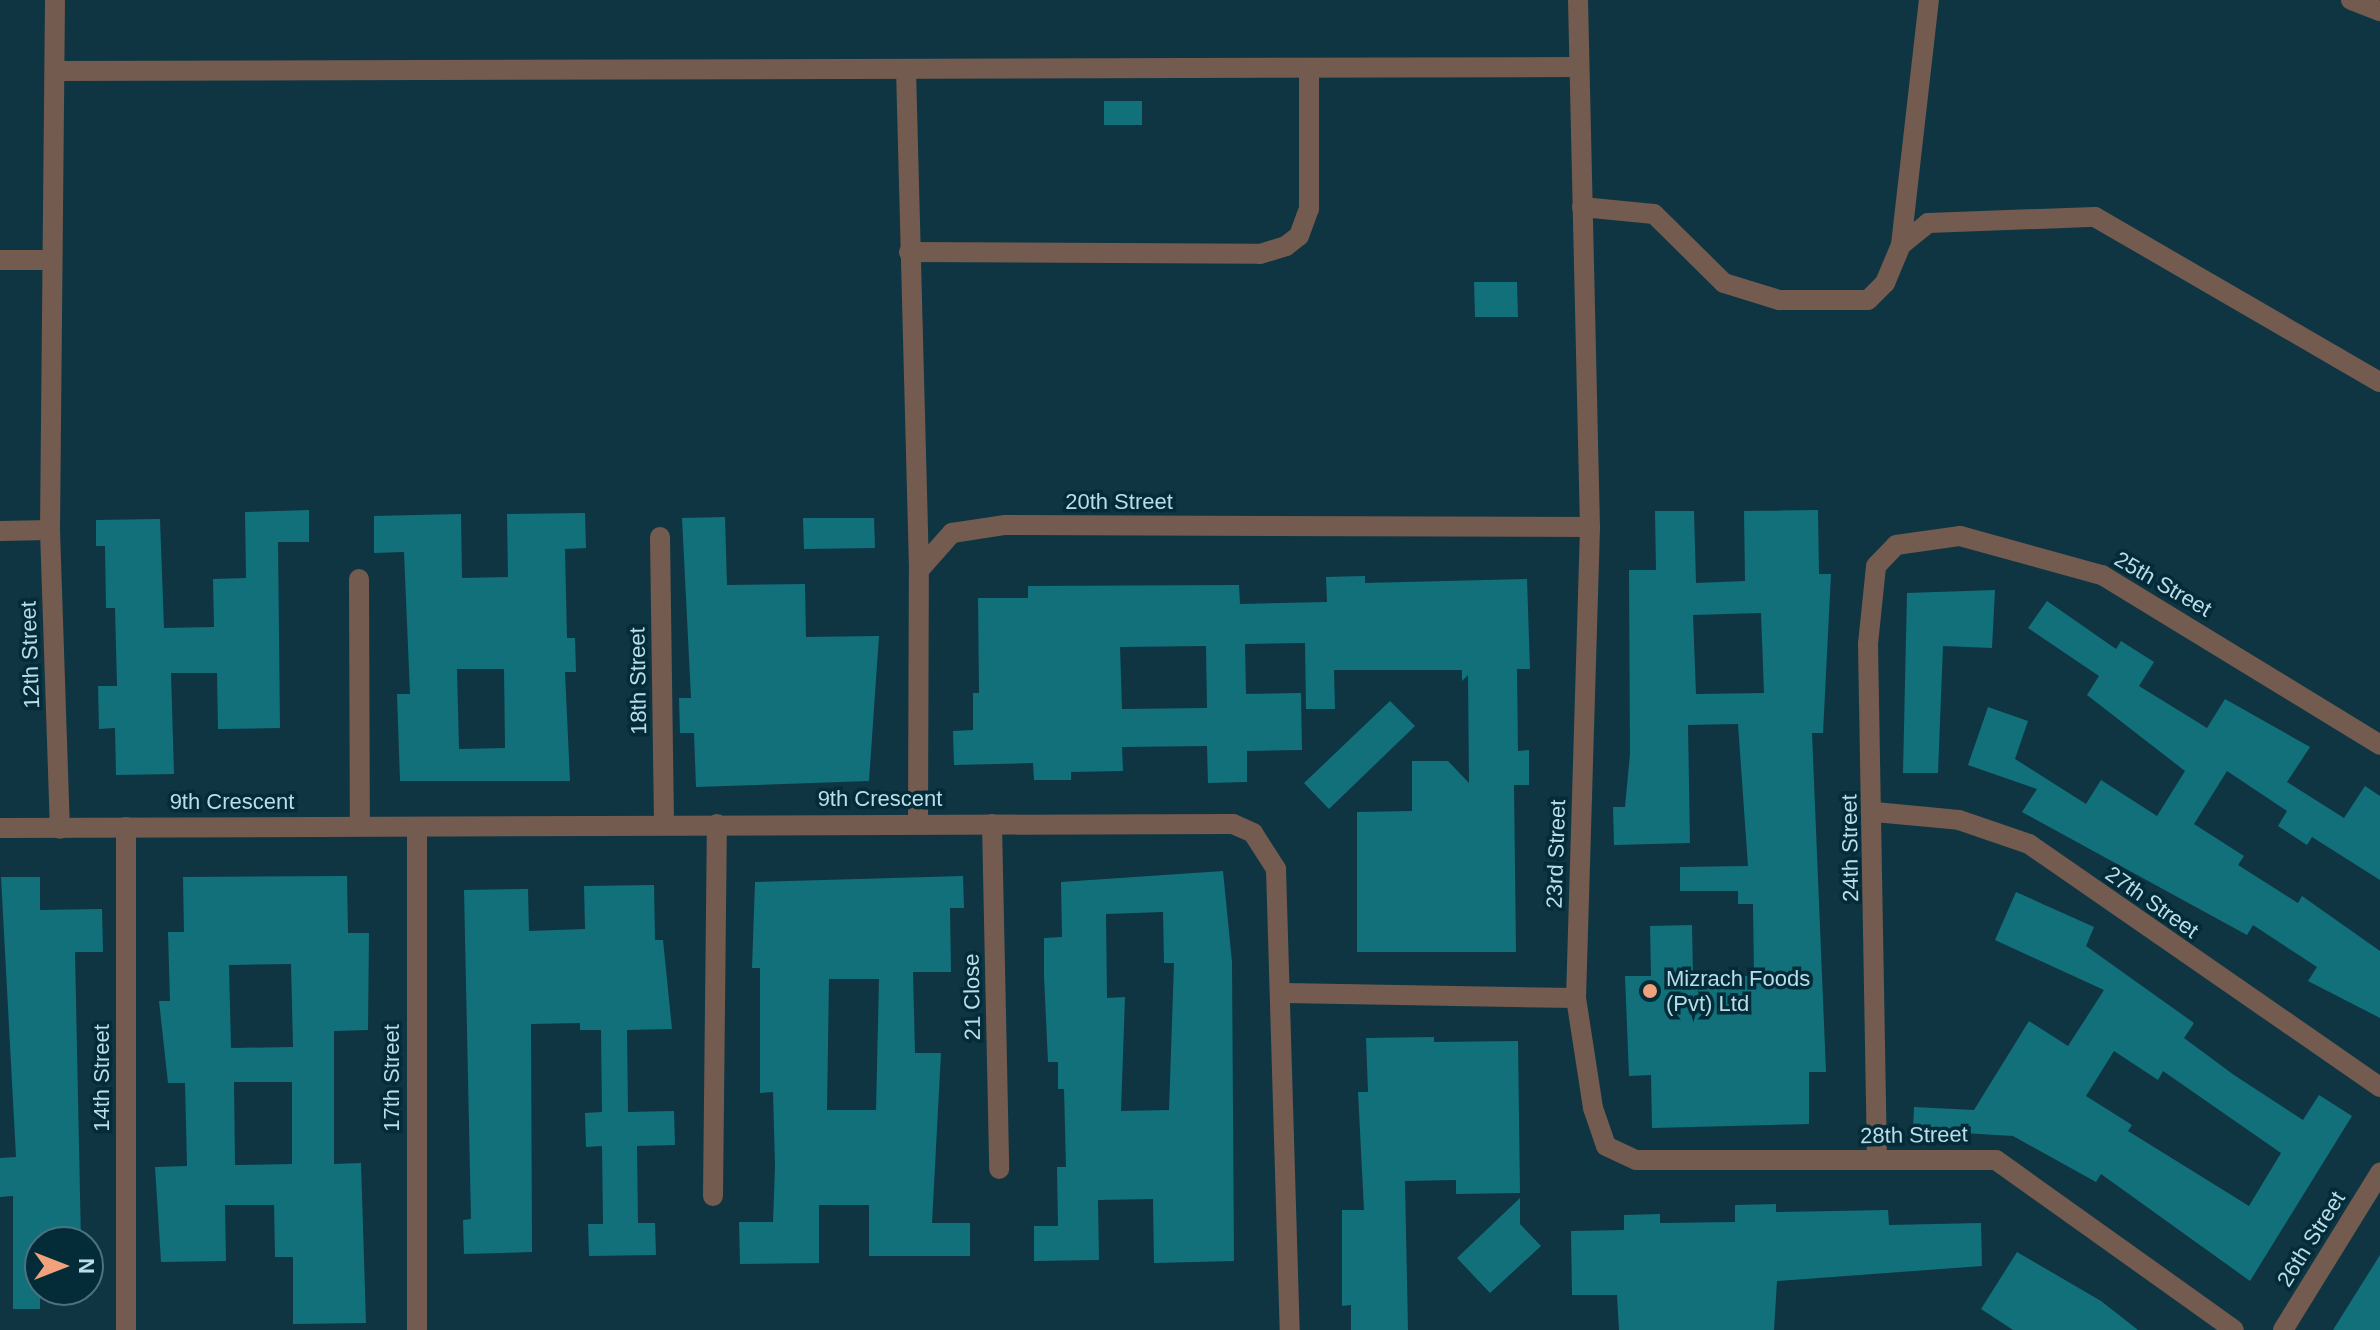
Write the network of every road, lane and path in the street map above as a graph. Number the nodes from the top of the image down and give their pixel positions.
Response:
1 (55, 0) edge
2 (1578, 0) edge
3 (1929, 0) edge
4 (2351, 0) edge
5 (2380, 11) edge
6 (1578, 67) junction
7 (906, 69) junction
8 (1309, 69) junction
9 (55, 71) junction
10 (1582, 207) junction
11 (1901, 245) junction
12 (909, 252) junction
13 (0, 260) edge
14 (51, 260) junction
15 (2380, 382) edge
16 (1590, 527) junction
17 (50, 530) junction
18 (0, 531) edge
19 (660, 537) dead end
20 (1896, 545) joint
21 (919, 570) junction
22 (359, 579) dead end
23 (2380, 745) edge
24 (1875, 812) junction
25 (918, 822) junction
26 (664, 824) junction
27 (717, 824) junction
28 (992, 824) junction
29 (360, 826) junction
30 (126, 827) junction
31 (417, 827) junction
32 (0, 828) edge
33 (60, 829) junction
34 (1285, 993) junction
35 (1576, 998) junction
36 (2380, 1087) edge
37 (1636, 1160) joint
38 (1877, 1160) junction
39 (999, 1169) dead end
40 (2380, 1173) edge
41 (713, 1196) dead end
42 (126, 1330) edge
43 (417, 1330) edge
44 (1290, 1330) edge
45 (2234, 1330) edge
46 (2283, 1330) edge

1 - 9 street, 12th Street
2 - 6 street, 23rd Street
3 - 11 street
4 - 5 street
6 - 8 street
6 - 10 street, 23rd Street
7 - 8 street
7 - 9 street
7 - 12 street
8 - 12 street
9 - 14 street, 12th Street
10 - 11 street
10 - 16 street, 23rd Street
11 - 15 street
12 - 21 street
13 - 14 street
14 - 17 street, 12th Street
16 - 21 street, 20th Street
16 - 35 street, 23rd Street
17 - 18 street
17 - 33 street, 12th Street
19 - 26 street, 18th Street
20 - 23 street, 25th Street
20 - 24 street, 24th Street
21 - 25 street
22 - 29 street
24 - 36 street, 27th Street
24 - 38 street, 24th Street
25 - 27 street, 9th Crescent
25 - 28 street, 9th Crescent
26 - 27 street, 9th Crescent
26 - 31 street, 9th Crescent
27 - 41 street
28 - 34 street, 9th Crescent
28 - 39 street, 21 Close
29 - 30 street, 9th Crescent
29 - 31 street, 9th Crescent
30 - 33 street, 9th Crescent
30 - 42 street, 14th Street
31 - 43 street, 17th Street
32 - 33 street, 9th Crescent
34 - 35 street
34 - 44 street, 9th Crescent
35 - 37 street, 23rd Street
37 - 38 street, 28th Street
38 - 45 street, 28th Street
40 - 46 street, 26th Street

